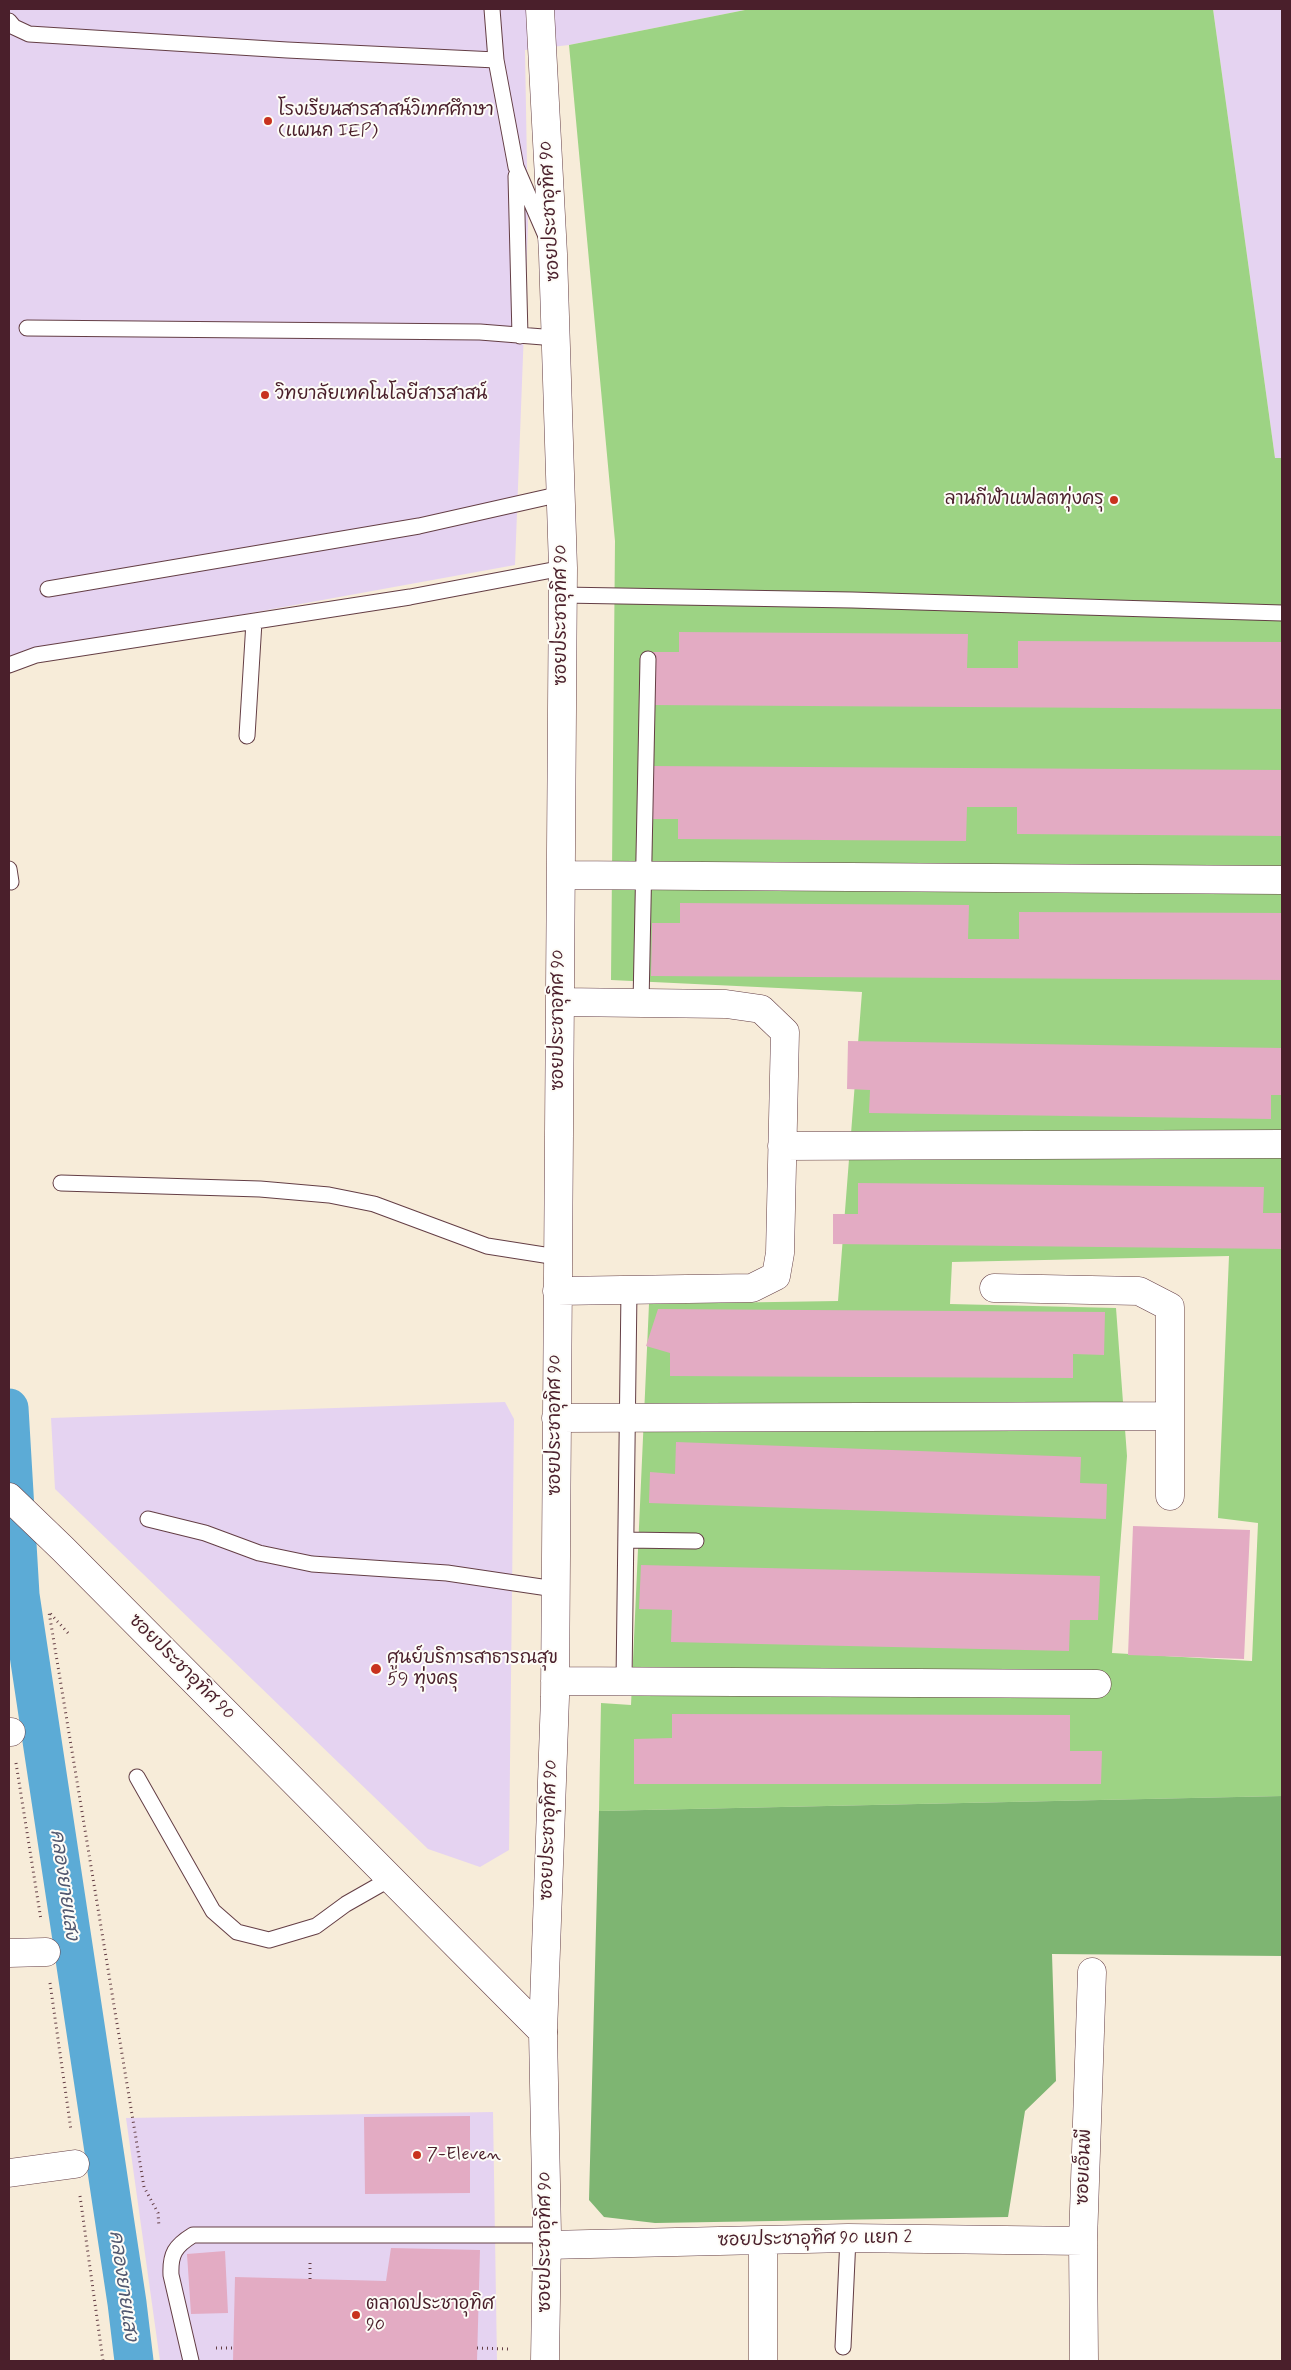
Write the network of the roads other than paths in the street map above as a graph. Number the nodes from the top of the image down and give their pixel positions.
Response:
1 (492, 9) edge
2 (540, 9) edge
3 (9, 21) edge
4 (496, 60) junction
5 (516, 167) junction
6 (553, 254) junction
7 (26, 328) dead end
8 (520, 336) junction
9 (556, 338) junction
10 (561, 494) junction
11 (562, 581) junction
12 (48, 589) dead end
13 (1282, 613) edge
14 (254, 622) junction
15 (648, 659) dead end
16 (9, 665) edge
17 (247, 736) dead end
18 (561, 875) junction
19 (644, 876) junction
20 (1282, 880) edge
21 (560, 1002) junction
22 (641, 1003) junction
23 (1282, 1144) edge
24 (782, 1146) junction
25 (61, 1183) dead end
26 (557, 1257) junction
27 (994, 1288) dead end
28 (629, 1290) junction
29 (557, 1291) junction
30 (1170, 1416) junction
31 (556, 1418) junction
32 (628, 1418) junction
33 (1170, 1496) dead end
34 (9, 1498) edge
35 (148, 1519) dead end
36 (626, 1540) junction
37 (696, 1541) dead end
38 (555, 1589) junction
39 (555, 1681) junction
40 (624, 1681) junction
41 (1098, 1684) dead end
42 (137, 1778) dead end
43 (390, 1879) junction
44 (46, 1952) road end
45 (9, 1953) edge
46 (1092, 1972) dead end
47 (543, 2032) junction
48 (75, 2164) road end
49 (9, 2173) edge
50 (848, 2238) junction
51 (547, 2240) junction
52 (763, 2240) junction
53 (1083, 2241) junction
54 (843, 2348) dead end
55 (191, 2361) edge
56 (545, 2361) edge
57 (763, 2361) edge
58 (1084, 2361) edge

1 - 4 lane
2 - 6 street, ซอยประชาอุทิศ 90
3 - 4 lane
4 - 5 lane
5 - 6 lane
5 - 8 lane
6 - 9 street, ซอยประชาอุทิศ 90
7 - 8 lane
8 - 9 lane
9 - 10 street, ซอยประชาอุทิศ 90
10 - 11 street, ซอยประชาอุทิศ 90
10 - 12 lane
11 - 13 lane
11 - 14 lane
11 - 18 street, ซอยประชาอุทิศ 90
14 - 16 lane
14 - 17 lane
15 - 19 lane
18 - 19 street
18 - 21 street, ซอยประชาอุทิศ 90
19 - 20 street
19 - 22 lane
21 - 22 street
21 - 26 street, ซอยประชาอุทิศ 90
22 - 24 street
23 - 24 street
24 - 28 street
25 - 26 lane
26 - 29 street, ซอยประชาอุทิศ 90
27 - 30 street
28 - 29 street
28 - 32 lane
29 - 31 street, ซอยประชาอุทิศ 90
30 - 32 street
30 - 33 street
31 - 32 street
31 - 38 street, ซอยประชาอุทิศ 90
32 - 36 lane
34 - 43 street, ซอยประชาอุทิศ 90
35 - 38 lane
36 - 37 lane
36 - 40 lane
38 - 39 street, ซอยประชาอุทิศ 90
39 - 40 street
39 - 47 street, ซอยประชาอุทิศ 90
40 - 41 street
42 - 43 lane
43 - 47 street, ซอยประชาอุทิศ 90
44 - 45 street
46 - 53 street, ซอยเอ็นพี
47 - 51 street, ซอยประชาอุทิศ 90
48 - 49 street
50 - 52 street, ซอยประชาอุทิศ 90 แยก 2
50 - 53 street, ซอยประชาอุทิศ 90 แยก 2
50 - 54 lane
51 - 52 street, ซอยประชาอุทิศ 90 แยก 2
51 - 55 lane
51 - 56 street, ซอยประชาอุทิศ 90
52 - 57 street
53 - 58 street, ซอยเอ็นพี

